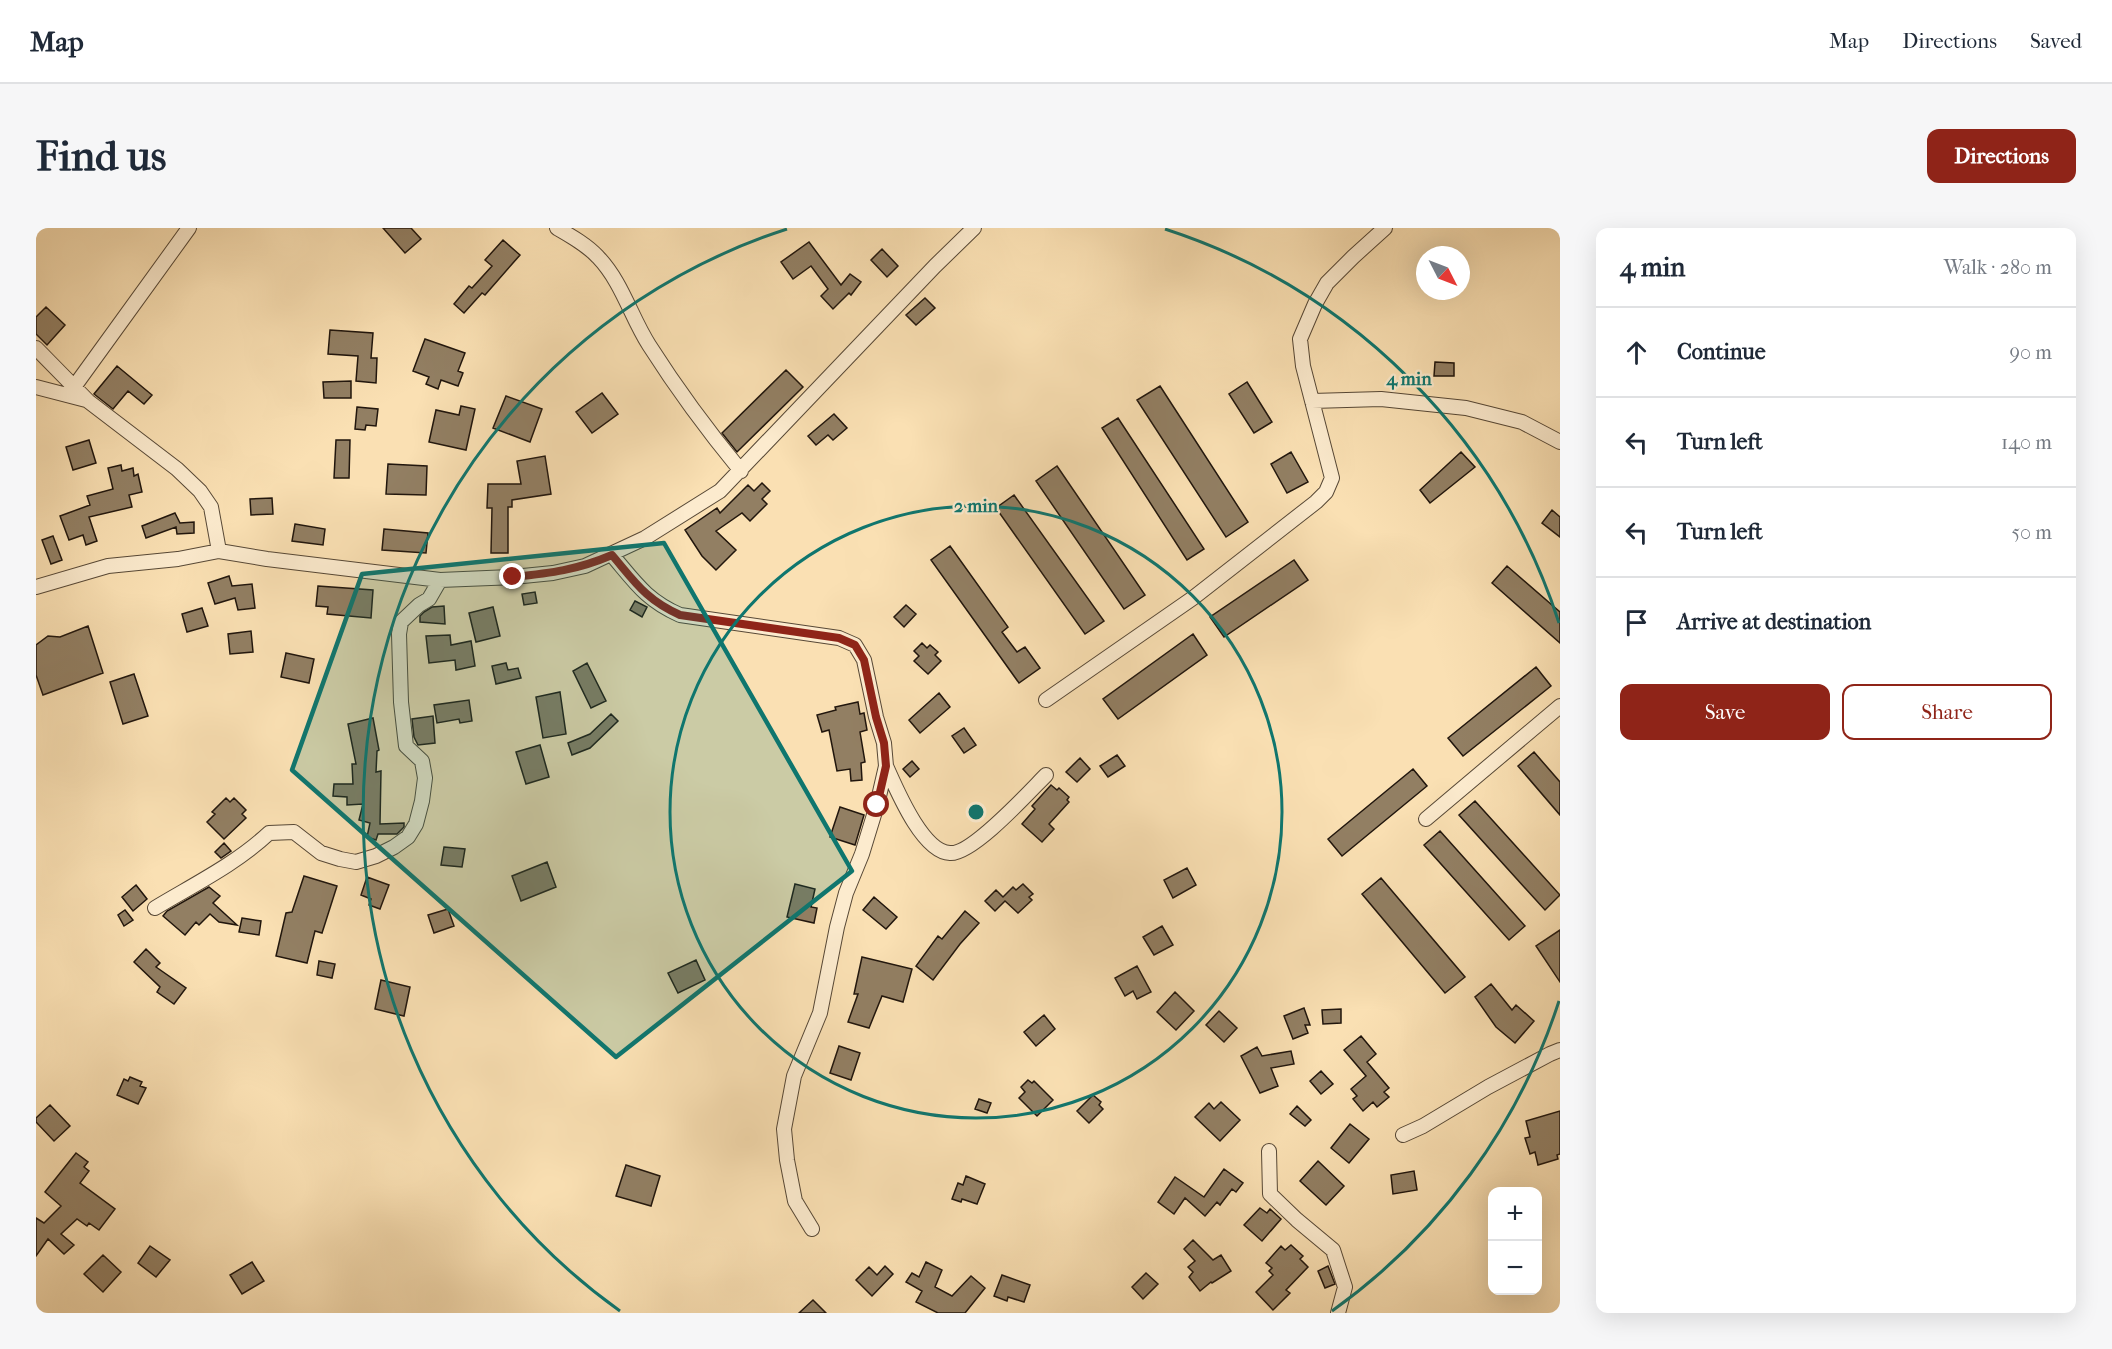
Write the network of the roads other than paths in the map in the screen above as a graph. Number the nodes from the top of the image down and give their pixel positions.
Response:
1 (189, 228) edge
2 (557, 228) edge
3 (975, 228) edge
4 (1385, 228) edge
5 (36, 348) edge
6 (36, 387) edge
7 (74, 387) junction
8 (88, 401) junction
9 (1312, 401) junction
10 (1560, 442) edge
11 (741, 471) junction
12 (219, 551) junction
13 (612, 555) junction
14 (440, 580) junction
15 (36, 587) edge
16 (1046, 700) dead end
17 (1560, 706) edge
18 (886, 766) junction
19 (1046, 775) dead end
20 (1426, 819) dead end
21 (154, 908) dead end
22 (1560, 1050) edge
23 (1403, 1135) dead end
24 (1269, 1151) dead end
25 (812, 1229) dead end
26 (1338, 1313) edge

1 - 7 street
2 - 11 street
3 - 11 street
4 - 9 street
5 - 7 street
6 - 8 street
7 - 8 street
8 - 12 street
9 - 10 street
9 - 16 street
11 - 13 street
12 - 14 street
12 - 15 street
13 - 14 street
13 - 18 street
14 - 21 street
17 - 20 street
18 - 19 street
18 - 25 street
22 - 23 street
24 - 26 street

